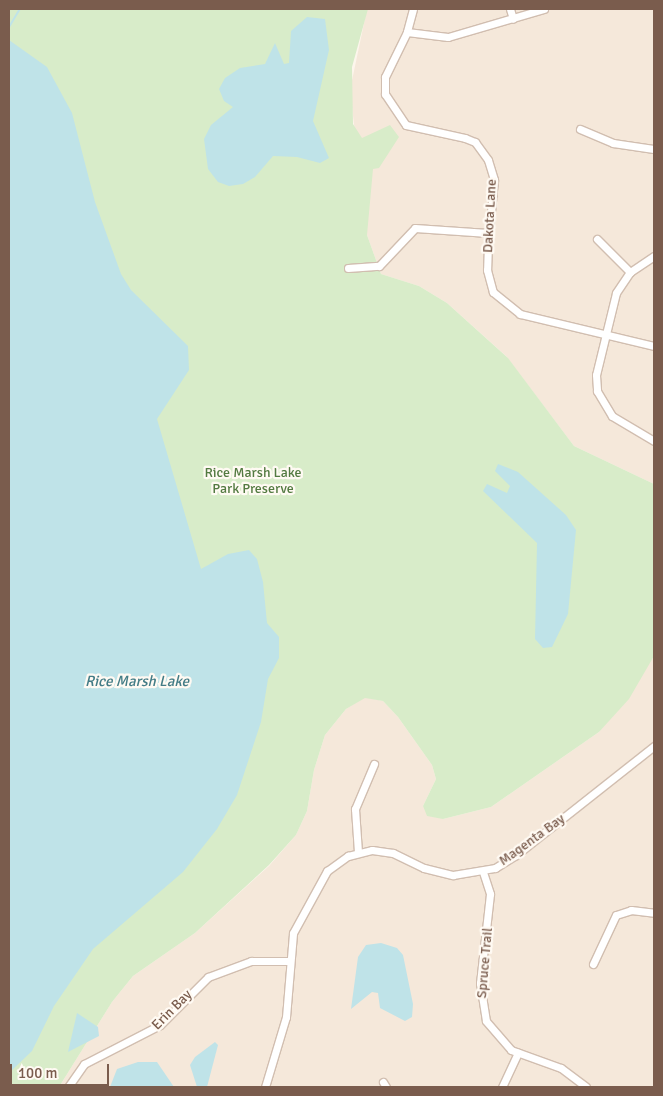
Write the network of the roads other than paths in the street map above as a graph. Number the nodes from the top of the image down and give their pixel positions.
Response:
1 (413, 9) edge
2 (510, 9) edge
3 (544, 9) edge
4 (513, 19) junction
5 (407, 32) junction
6 (580, 130) dead end
7 (654, 149) edge
8 (488, 233) junction
9 (597, 239) dead end
10 (654, 256) edge
11 (348, 268) dead end
12 (630, 272) junction
13 (604, 336) junction
14 (654, 346) edge
15 (654, 441) edge
16 (654, 746) edge
17 (374, 764) dead end
18 (358, 852) junction
19 (483, 872) junction
20 (654, 913) edge
21 (289, 961) junction
22 (592, 964) dead end
23 (518, 1053) junction
24 (68, 1087) edge
25 (265, 1087) edge
26 (502, 1087) edge
27 (586, 1087) edge

1 - 5 street, Dakota Lane
2 - 4 street
3 - 4 street
4 - 5 street
5 - 8 street, Dakota Lane
6 - 7 street
8 - 11 street
8 - 13 street, Dakota Lane
9 - 12 street
10 - 12 street
12 - 13 street
13 - 14 street, Dakota Lane
13 - 15 street
16 - 19 street, Magenta Bay
17 - 18 street
18 - 19 street, Magenta Bay
18 - 21 street, Magenta Bay
19 - 23 street, Spruce Trail
20 - 22 street
21 - 24 street, Erin Bay
21 - 25 street, Magenta Bay
23 - 26 street
23 - 27 street, Spruce Trail

